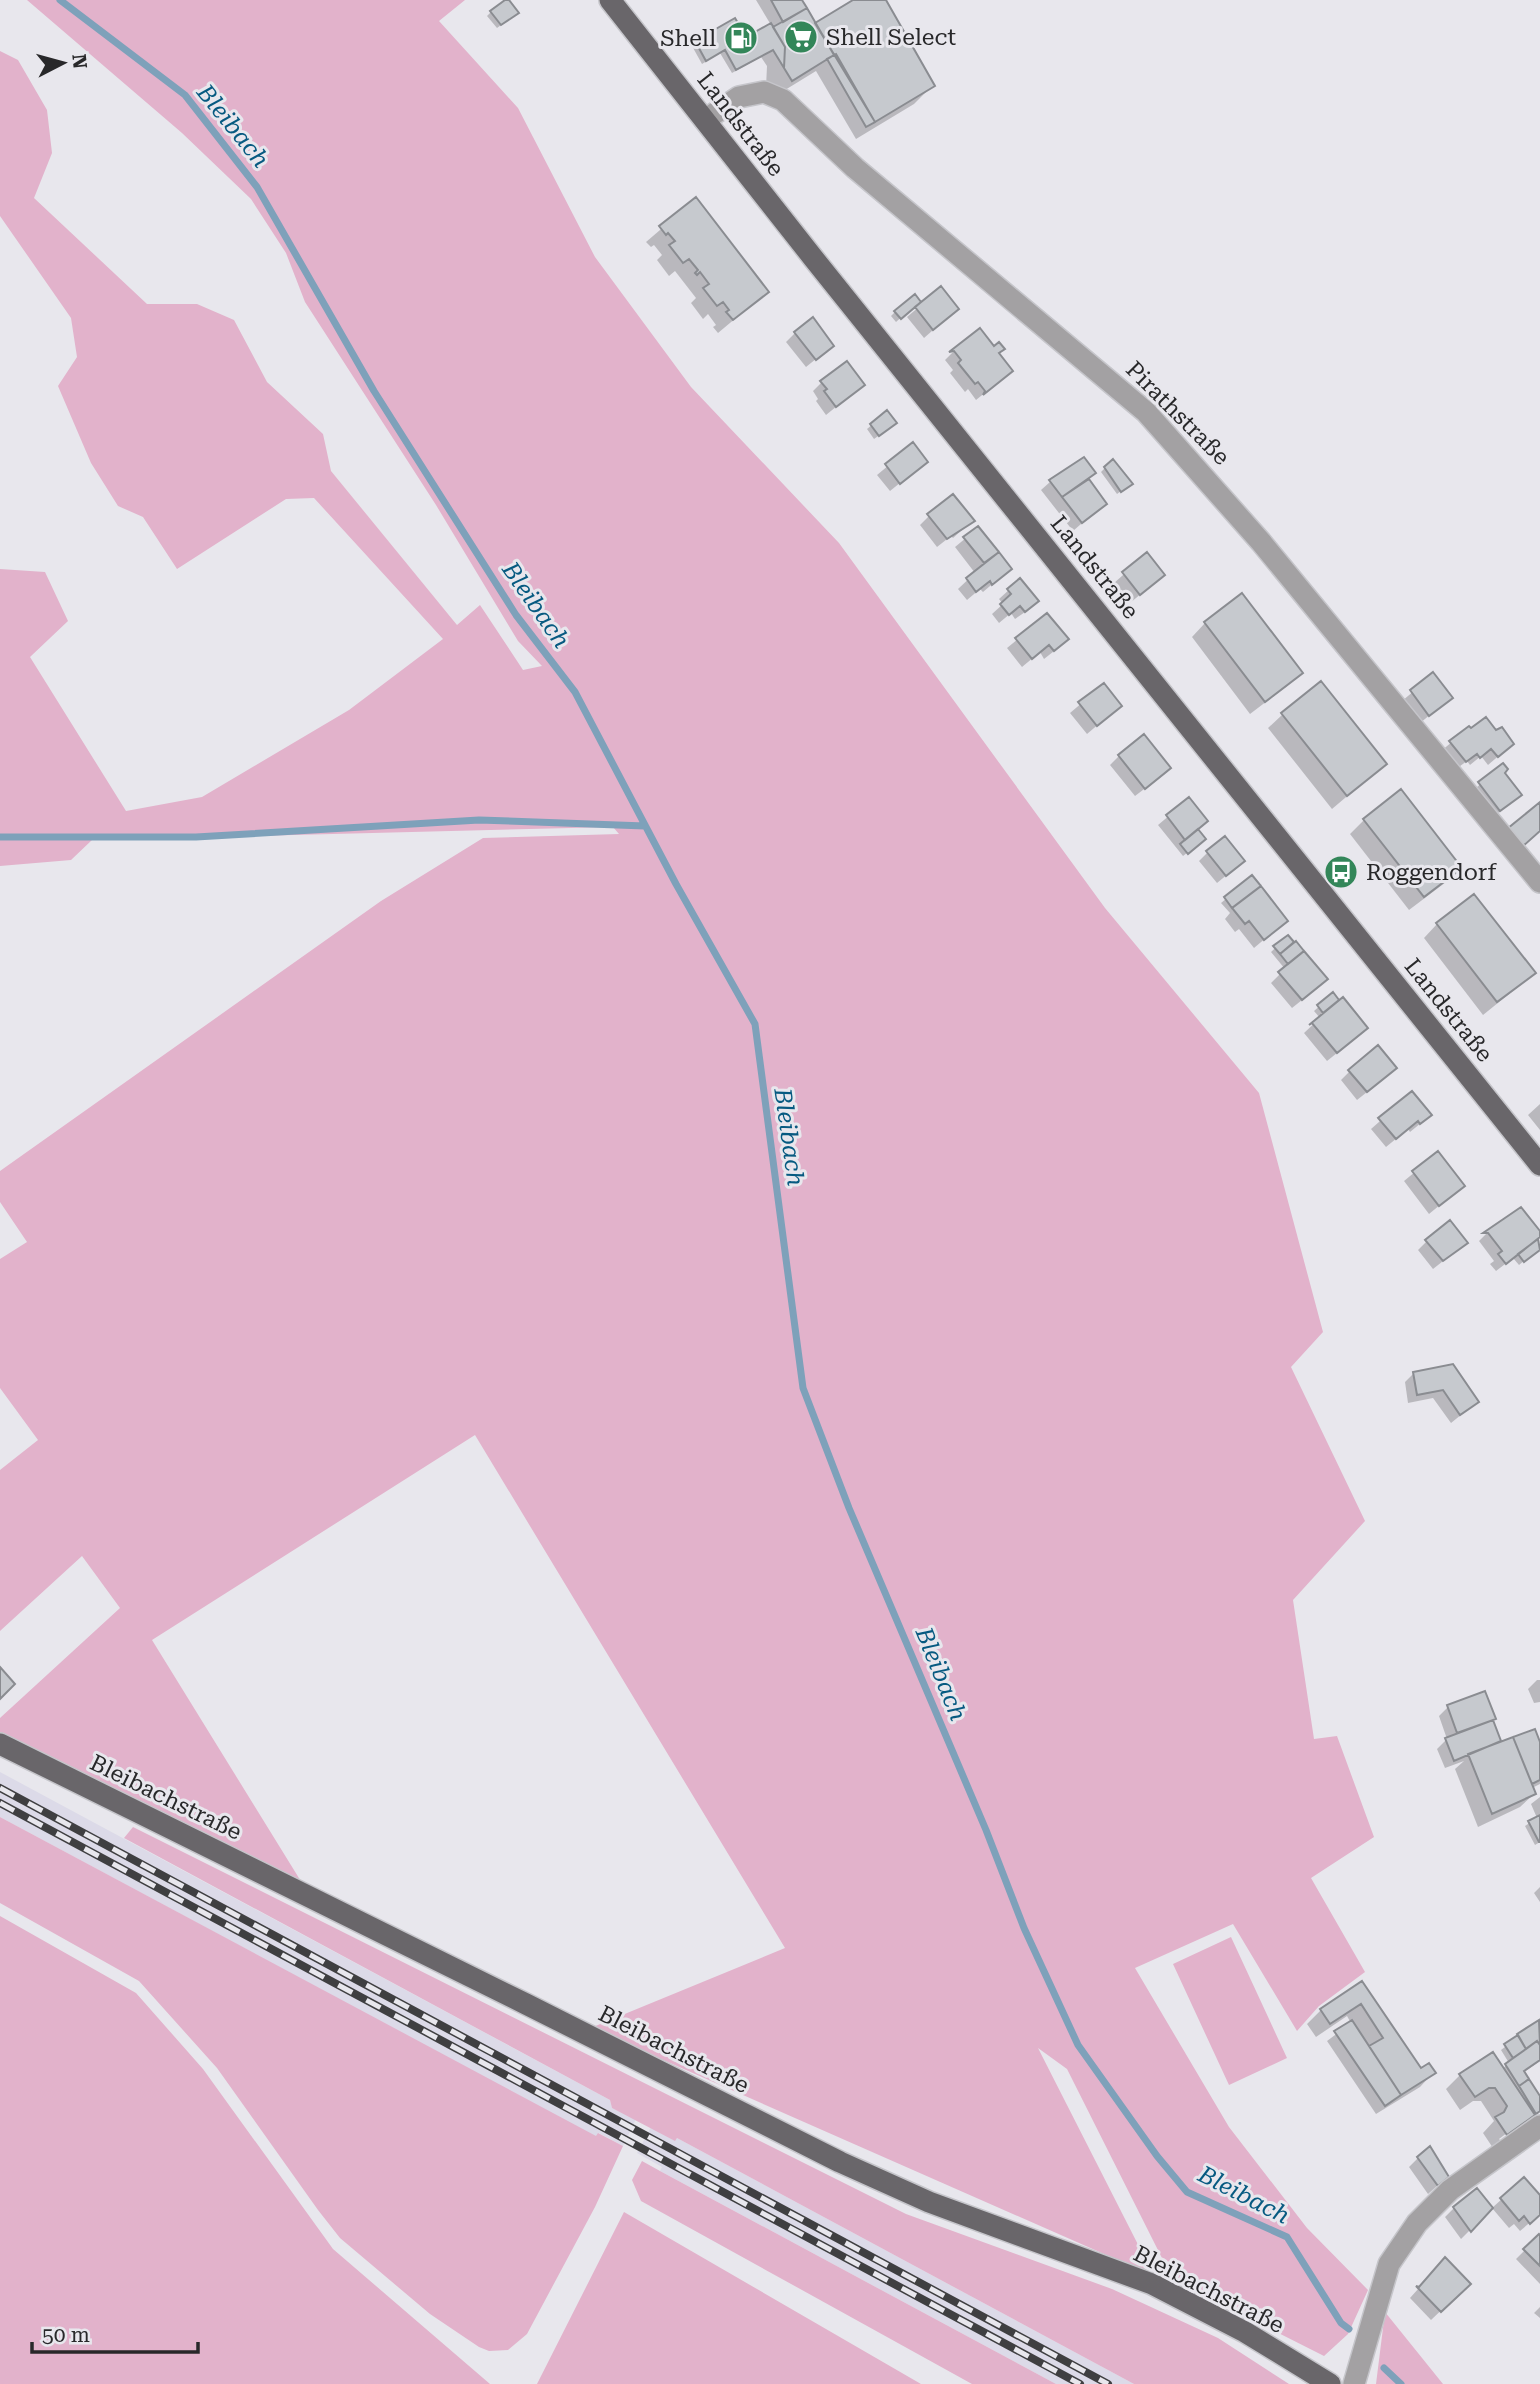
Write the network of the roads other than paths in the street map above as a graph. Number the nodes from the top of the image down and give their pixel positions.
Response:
1 (610, 0) edge
2 (705, 120) junction
3 (1540, 882) edge
4 (1540, 1165) edge
5 (0, 1744) edge
6 (1540, 2126) edge
7 (1330, 2384) edge
8 (1354, 2384) edge

1 - 2 main road, Landstraße
2 - 3 street, Pirathstraße
2 - 4 main road, Landstraße
5 - 7 main road, Bleibachstraße
6 - 8 street

